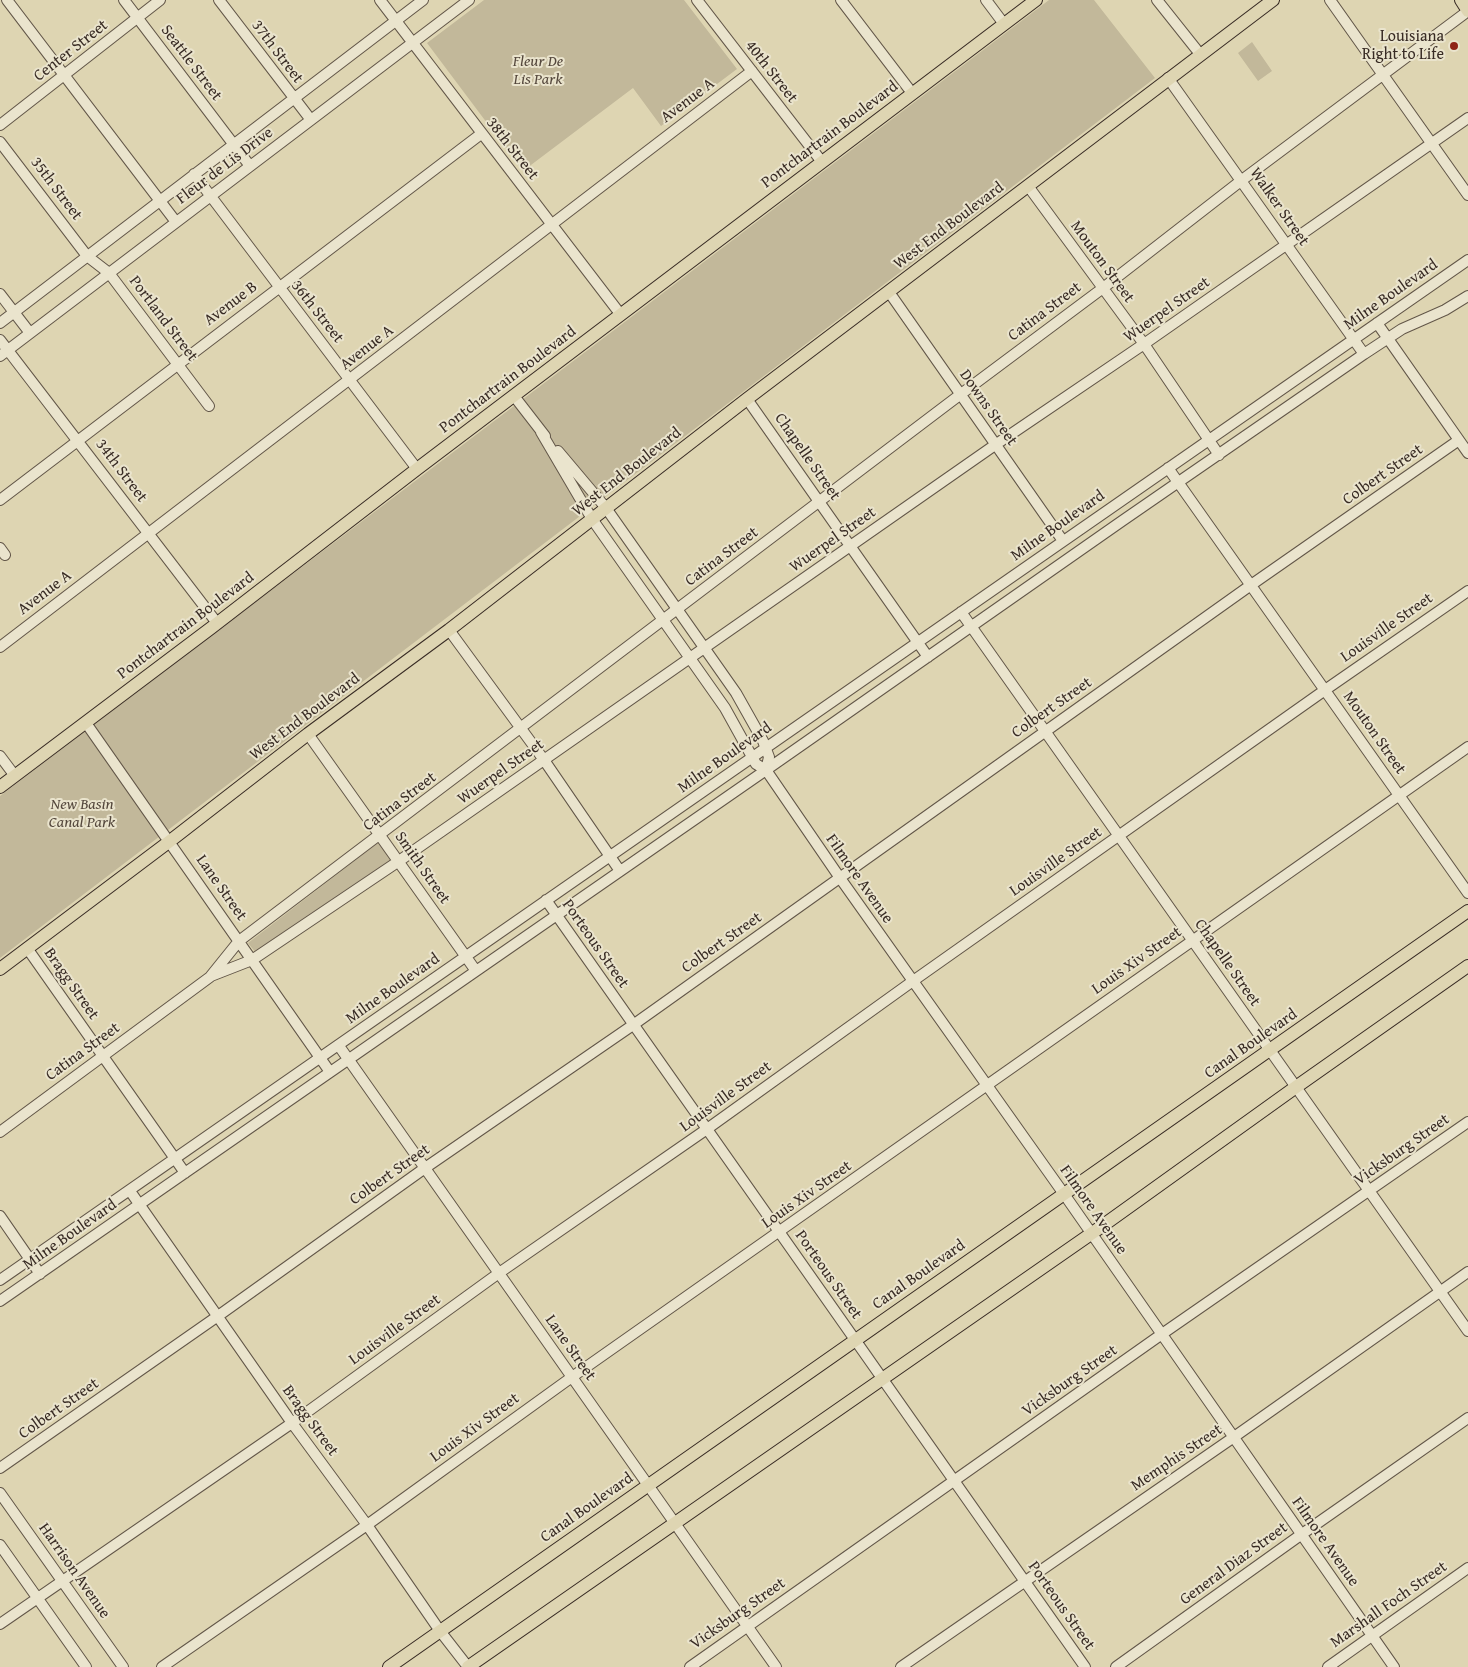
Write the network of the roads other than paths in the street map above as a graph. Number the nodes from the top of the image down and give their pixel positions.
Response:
1 (7, 0) edge
2 (124, 0) edge
3 (160, 0) edge
4 (219, 0) edge
5 (380, 0) edge
6 (423, 0) edge
7 (469, 0) edge
8 (697, 0) edge
9 (841, 0) edge
10 (986, 0) edge
11 (1036, 0) edge
12 (1156, 0) edge
13 (1273, 0) edge
14 (1330, 0) edge
15 (1461, 0) edge
16 (1468, 11) edge
17 (138, 18) junction
18 (396, 21) junction
19 (1004, 24) junction
20 (412, 43) junction
21 (1200, 54) junction
22 (752, 71) junction
23 (1384, 74) junction
24 (65, 76) junction
25 (1168, 78) junction
26 (912, 93) junction
27 (294, 98) junction
28 (1468, 118) edge
29 (311, 120) junction
30 (0, 125) edge
31 (481, 134) junction
32 (0, 142) edge
33 (1433, 142) junction
34 (234, 144) junction
35 (822, 162) junction
36 (250, 166) junction
37 (194, 174) junction
38 (1242, 180) junction
39 (1028, 186) junction
40 (1468, 194) edge
41 (210, 197) junction
42 (159, 200) junction
43 (176, 222) junction
44 (552, 224) junction
45 (1287, 245) junction
46 (87, 256) junction
47 (1468, 260) edge
48 (109, 273) junction
49 (278, 287) junction
50 (1103, 288) junction
51 (889, 292) junction
52 (0, 294) edge
53 (1468, 296) edge
54 (14, 312) junction
55 (621, 315) junction
56 (0, 323) edge
57 (1377, 323) junction
58 (30, 333) junction
59 (1388, 338) junction
60 (1354, 339) junction
61 (0, 340) edge
62 (1144, 344) junction
63 (4, 353) edge
64 (1364, 354) junction
65 (178, 363) junction
66 (351, 380) junction
67 (961, 394) junction
68 (514, 396) junction
69 (747, 399) junction
70 (209, 406) dead end
71 (541, 432) junction
72 (78, 440) junction
73 (1209, 440) junction
74 (1459, 440) junction
75 (995, 445) junction
76 (1468, 453) edge
77 (1219, 455) junction
78 (1168, 468) junction
79 (417, 469) junction
80 (1179, 483) junction
81 (0, 500) edge
82 (820, 501) junction
83 (606, 508) junction
84 (592, 519) junction
85 (150, 533) junction
86 (1063, 541) junction
87 (852, 546) junction
88 (1251, 585) junction
89 (1468, 591) edge
90 (678, 609) junction
91 (961, 612) junction
92 (663, 621) junction
93 (217, 623) junction
94 (971, 626) junction
95 (448, 630) junction
96 (918, 642) junction
97 (0, 647) edge
98 (705, 648) junction
99 (928, 657) junction
100 (691, 659) junction
101 (1325, 690) junction
102 (86, 723) junction
103 (520, 729) junction
104 (1045, 731) junction
105 (308, 734) junction
106 (1468, 747) edge
107 (766, 748) junction
108 (0, 756) edge
109 (752, 758) junction
110 (544, 760) junction
111 (766, 770) junction
112 (15, 776) junction
113 (0, 787) edge
114 (1399, 795) junction
115 (380, 835) junction
116 (1119, 836) junction
117 (170, 841) junction
118 (611, 856) junction
119 (399, 861) junction
120 (620, 871) junction
121 (840, 878) junction
122 (1468, 893) edge
123 (546, 900) junction
124 (1468, 911) edge
125 (556, 915) junction
126 (1192, 940) junction
127 (239, 941) junction
128 (27, 948) junction
129 (465, 956) junction
130 (252, 960) junction
131 (1468, 966) edge
132 (0, 969) edge
133 (476, 971) junction
134 (210, 977) junction
135 (913, 981) junction
136 (633, 1025) junction
137 (339, 1046) junction
138 (1270, 1050) junction
139 (104, 1056) junction
140 (321, 1058) junction
141 (349, 1059) junction
142 (330, 1072) junction
143 (987, 1086) junction
144 (1296, 1087) junction
145 (1468, 1122) edge
146 (707, 1130) junction
147 (0, 1132) edge
148 (175, 1160) junction
149 (425, 1168) junction
150 (185, 1173) junction
151 (130, 1191) junction
152 (1369, 1191) junction
153 (1064, 1194) junction
154 (140, 1205) junction
155 (0, 1216) edge
156 (779, 1232) junction
157 (1092, 1234) junction
158 (30, 1259) junction
159 (1468, 1272) edge
160 (499, 1273) junction
161 (40, 1274) junction
162 (0, 1280) edge
163 (1440, 1292) junction
164 (0, 1302) edge
165 (218, 1316) junction
166 (1468, 1331) edge
167 (1162, 1334) junction
168 (855, 1340) junction
169 (572, 1377) junction
170 (882, 1378) junction
171 (1468, 1418) edge
172 (292, 1422) junction
173 (1234, 1437) junction
174 (0, 1468) edge
175 (954, 1481) junction
176 (648, 1485) junction
177 (0, 1493) edge
178 (674, 1523) junction
179 (367, 1525) junction
180 (1302, 1534) junction
181 (0, 1545) edge
182 (1468, 1568) edge
183 (1024, 1580) junction
184 (63, 1581) junction
185 (37, 1598) junction
186 (0, 1624) edge
187 (747, 1626) junction
188 (440, 1631) junction
189 (1372, 1636) junction
190 (86, 1667) edge
191 (123, 1667) edge
192 (162, 1667) edge
193 (389, 1667) edge
194 (468, 1667) edge
195 (690, 1667) edge
196 (776, 1667) edge
197 (901, 1667) edge
198 (1085, 1667) edge
199 (1116, 1667) edge
200 (1328, 1667) edge
201 (1394, 1667) edge

1 - 24 street
2 - 17 street, Seattle Street
3 - 17 street, Center Street
4 - 27 street, 37th Street
5 - 18 street, 38th Street
6 - 18 street, Fleur de Lis Drive
7 - 20 street, Fleur de Lis Drive
8 - 22 street, 40th Street
9 - 26 street
10 - 19 street
11 - 19 main road, Pontchartrain Boulevard
12 - 21 street
13 - 21 main road, West End Boulevard
14 - 23 street
15 - 16 main road
16 - 23 street, Catina Street
17 - 24 street, Center Street
17 - 34 street, Seattle Street
18 - 20 street, 38th Street
18 - 27 street, Fleur de Lis Drive
19 - 26 main road, Pontchartrain Boulevard
20 - 29 street, Fleur de Lis Drive
20 - 31 street, 38th Street
21 - 25 main road, West End Boulevard
22 - 35 street, 40th Street
22 - 44 street, Avenue A
23 - 33 street
23 - 38 street, Catina Street
24 - 30 street, Center Street
24 - 42 street
25 - 38 street, Walker Street
25 - 39 main road, West End Boulevard
26 - 35 main road, Pontchartrain Boulevard
27 - 29 street, 37th Street
27 - 34 street, Fleur de Lis Drive
28 - 33 street, Wuerpel Street
29 - 36 street, Fleur de Lis Drive
31 - 44 street, 38th Street
31 - 49 street, Avenue B
32 - 46 street, 35th Street
33 - 40 street
33 - 45 street, Wuerpel Street
34 - 36 street, Seattle Street
34 - 37 street, Fleur de Lis Drive
35 - 55 main road, Pontchartrain Boulevard
36 - 41 street, Fleur de Lis Drive
37 - 41 street, 36th Street
37 - 42 street, Fleur de Lis Drive
38 - 45 street, Walker Street
38 - 50 street, Catina Street
39 - 50 street, Mouton Street
39 - 51 main road, West End Boulevard
41 - 43 street, Fleur de Lis Drive
41 - 49 street, 36th Street
42 - 43 street
42 - 46 street, Fleur de Lis Drive
43 - 48 street, Fleur de Lis Drive
44 - 55 street, 38th Street
44 - 66 street, Avenue A
45 - 60 street, Walker Street
45 - 62 street, Wuerpel Street
46 - 48 street, Portland Street
46 - 54 street, Fleur de Lis Drive
47 - 57 street, Milne Boulevard
48 - 58 street, Fleur de Lis Drive
48 - 65 street, Portland Street
49 - 65 street, Avenue B
49 - 66 street, 36th Street
50 - 62 street, Mouton Street
50 - 67 street, Catina Street
51 - 67 street, Downs Street
51 - 69 main road, West End Boulevard
52 - 54 street
53 - 59 street, Milne Boulevard
54 - 56 street, Fleur de Lis Drive
54 - 58 street
55 - 68 main road, Pontchartrain Boulevard
57 - 59 street
57 - 60 street, Milne Boulevard
58 - 63 street, Fleur de Lis Drive
59 - 64 street, Milne Boulevard
59 - 74 street
60 - 64 street, Walker Street
60 - 73 street, Milne Boulevard
61 - 63 street, 34th Street
62 - 73 street, Mouton Street
62 - 75 street, Wuerpel Street
63 - 72 street, 34th Street
64 - 77 street, Milne Boulevard
65 - 70 street, Portland Street
65 - 72 street, Avenue B
66 - 79 street, 36th Street
66 - 85 street, Avenue A
67 - 75 street, Downs Street
67 - 82 street, Catina Street
68 - 71 street, Filmore Avenue
68 - 79 main road, Pontchartrain Boulevard
69 - 82 street, Chapelle Street
69 - 83 main road, West End Boulevard
71 - 83 street, Filmore Avenue
71 - 84 street, Filmore Avenue
72 - 81 street, Avenue B
72 - 85 street, 34th Street
73 - 77 street, Mouton Street
73 - 78 street, Milne Boulevard
74 - 76 street
74 - 88 street, Colbert Street
75 - 86 street, Downs Street
75 - 87 street, Wuerpel Street
77 - 80 street, Milne Boulevard
78 - 80 street, Mouton Street
78 - 86 street, Milne Boulevard
79 - 93 main road, Pontchartrain Boulevard
80 - 88 street, Mouton Street
80 - 94 street, Milne Boulevard
82 - 87 street, Chapelle Street
82 - 90 street, Catina Street
83 - 84 main road, West End Boulevard
83 - 90 street, Filmore Avenue
84 - 92 street, Filmore Avenue
84 - 95 main road, West End Boulevard
85 - 93 street, 34th Street
85 - 97 street, Avenue A
86 - 91 street, Milne Boulevard
87 - 96 street, Chapelle Street
87 - 98 street, Wuerpel Street
88 - 101 street, Mouton Street
88 - 104 street, Colbert Street
89 - 101 street, Louisville Street
90 - 92 street, Catina Street
90 - 98 street, Filmore Avenue
91 - 94 street, Chapelle Street
91 - 96 street, Milne Boulevard
92 - 100 street, Filmore Avenue
92 - 103 street, Catina Street
93 - 102 main road, Pontchartrain Boulevard
94 - 99 street, Milne Boulevard
94 - 104 street, Chapelle Street
95 - 103 street
95 - 105 main road, West End Boulevard
96 - 99 street, Chapelle Street
96 - 107 street, Milne Boulevard
98 - 100 street, Wuerpel Street
98 - 107 street, Filmore Avenue
99 - 111 street, Milne Boulevard
100 - 109 street, Filmore Avenue
100 - 110 street, Wuerpel Street
101 - 114 street, Mouton Street
101 - 116 street, Louisville Street
102 - 112 main road, Pontchartrain Boulevard
102 - 117 street, Lane Street
103 - 110 street
103 - 115 street, Catina Street
104 - 116 street, Chapelle Street
104 - 121 street, Colbert Street
105 - 115 street, Smith Street
105 - 117 main road, West End Boulevard
106 - 114 street, Louis Xiv Street
107 - 109 street, Milne Boulevard
107 - 111 street, Filmore Avenue
108 - 112 street
109 - 111 street, Filmore Avenue
109 - 118 street, Milne Boulevard
110 - 118 street
110 - 119 street, Wuerpel Street
111 - 120 street, Milne Boulevard
111 - 121 street, Filmore Avenue
112 - 113 main road, Pontchartrain Boulevard
114 - 122 street, Mouton Street
114 - 126 street, Louis Xiv Street
115 - 119 street, Smith Street
115 - 127 street, Catina Street
116 - 126 street, Chapelle Street
116 - 135 street, Louisville Street
117 - 127 street, Lane Street
117 - 128 main road, West End Boulevard
118 - 120 street
118 - 123 street, Milne Boulevard
119 - 129 street, Smith Street
119 - 130 street, Wuerpel Street
120 - 125 street, Milne Boulevard
121 - 135 street, Filmore Avenue
121 - 136 street, Colbert Street
123 - 125 street, Porteous Street
123 - 129 street, Milne Boulevard
124 - 138 main road, Canal Boulevard
125 - 133 street, Milne Boulevard
125 - 136 street, Porteous Street
126 - 138 street, Chapelle Street
126 - 143 street, Louis Xiv Street
127 - 130 street, Lane Street
127 - 134 street, Catina Street
128 - 132 main road, West End Boulevard
128 - 139 street, Bragg Street
129 - 133 street, Smith Street
129 - 137 street, Milne Boulevard
130 - 134 street, Wuerpel Street
130 - 140 street, Lane Street
131 - 144 main road
133 - 141 street, Milne Boulevard
134 - 139 street, Catina Street
135 - 143 street, Filmore Avenue
135 - 146 street, Louisville Street
136 - 146 street, Porteous Street
136 - 149 street, Colbert Street
137 - 140 street, Milne Boulevard
137 - 141 street, Lane Street
138 - 144 street, Chapelle Street
138 - 153 main road, Canal Boulevard
139 - 147 street, Catina Street
139 - 148 street, Bragg Street
140 - 142 street, Lane Street
140 - 148 street, Milne Boulevard
141 - 142 street, Milne Boulevard
141 - 149 street, Lane Street
142 - 150 street, Milne Boulevard
143 - 153 street, Filmore Avenue
143 - 156 street, Louis Xiv Street
144 - 152 street, Chapelle Street
144 - 157 main road
145 - 152 street, Vicksburg Street
146 - 156 street, Porteous Street
146 - 160 street, Louisville Street
148 - 150 street, Bragg Street
148 - 151 street, Milne Boulevard
149 - 160 street, Lane Street
149 - 165 street, Colbert Street
150 - 154 street, Milne Boulevard
151 - 154 street, Bragg Street
151 - 158 street, Milne Boulevard
152 - 163 street, Chapelle Street
152 - 167 street, Vicksburg Street
153 - 157 street, Filmore Avenue
153 - 168 main road, Canal Boulevard
154 - 161 street, Milne Boulevard
154 - 165 street, Bragg Street
155 - 158 street
156 - 168 street, Porteous Street
156 - 169 street, Louis Xiv Street
157 - 167 street, Filmore Avenue
157 - 170 main road
158 - 161 street
158 - 162 street, Milne Boulevard
159 - 163 street, Memphis Street
160 - 169 street, Lane Street
160 - 172 street, Louisville Street
161 - 164 street, Milne Boulevard
163 - 166 street, Chapelle Street
163 - 173 street, Memphis Street
165 - 172 street, Bragg Street
165 - 174 street, Colbert Street
167 - 173 street, Filmore Avenue
167 - 175 street, Vicksburg Street
168 - 170 street, Porteous Street
168 - 176 main road, Canal Boulevard
169 - 176 street, Lane Street
169 - 179 street, Louis Xiv Street
170 - 175 street, Porteous Street
170 - 178 main road
171 - 180 street, General Diaz Street
172 - 179 street, Bragg Street
172 - 184 street, Louisville Street
173 - 180 street, Filmore Avenue
173 - 183 street, Memphis Street
175 - 183 street, Porteous Street
175 - 187 street, Vicksburg Street
176 - 178 street, Lane Street
176 - 188 main road, Canal Boulevard
177 - 184 street, Harrison Avenue
178 - 187 street, Lane Street
178 - 194 main road
179 - 188 street, Bragg Street
179 - 192 street, Louis Xiv Street
180 - 189 street, Filmore Avenue
180 - 199 street, General Diaz Street
181 - 185 street
182 - 189 street, Marshall Foch Street
183 - 197 street, Memphis Street
183 - 198 street, Porteous Street
184 - 185 street, Louisville Street
184 - 191 street, Harrison Avenue
185 - 186 street, Louisville Street
185 - 190 street
187 - 195 street, Vicksburg Street
187 - 196 street, Lane Street
188 - 193 main road, Canal Boulevard
188 - 194 street, Bragg Street
189 - 200 street, Marshall Foch Street
189 - 201 street, Filmore Avenue

